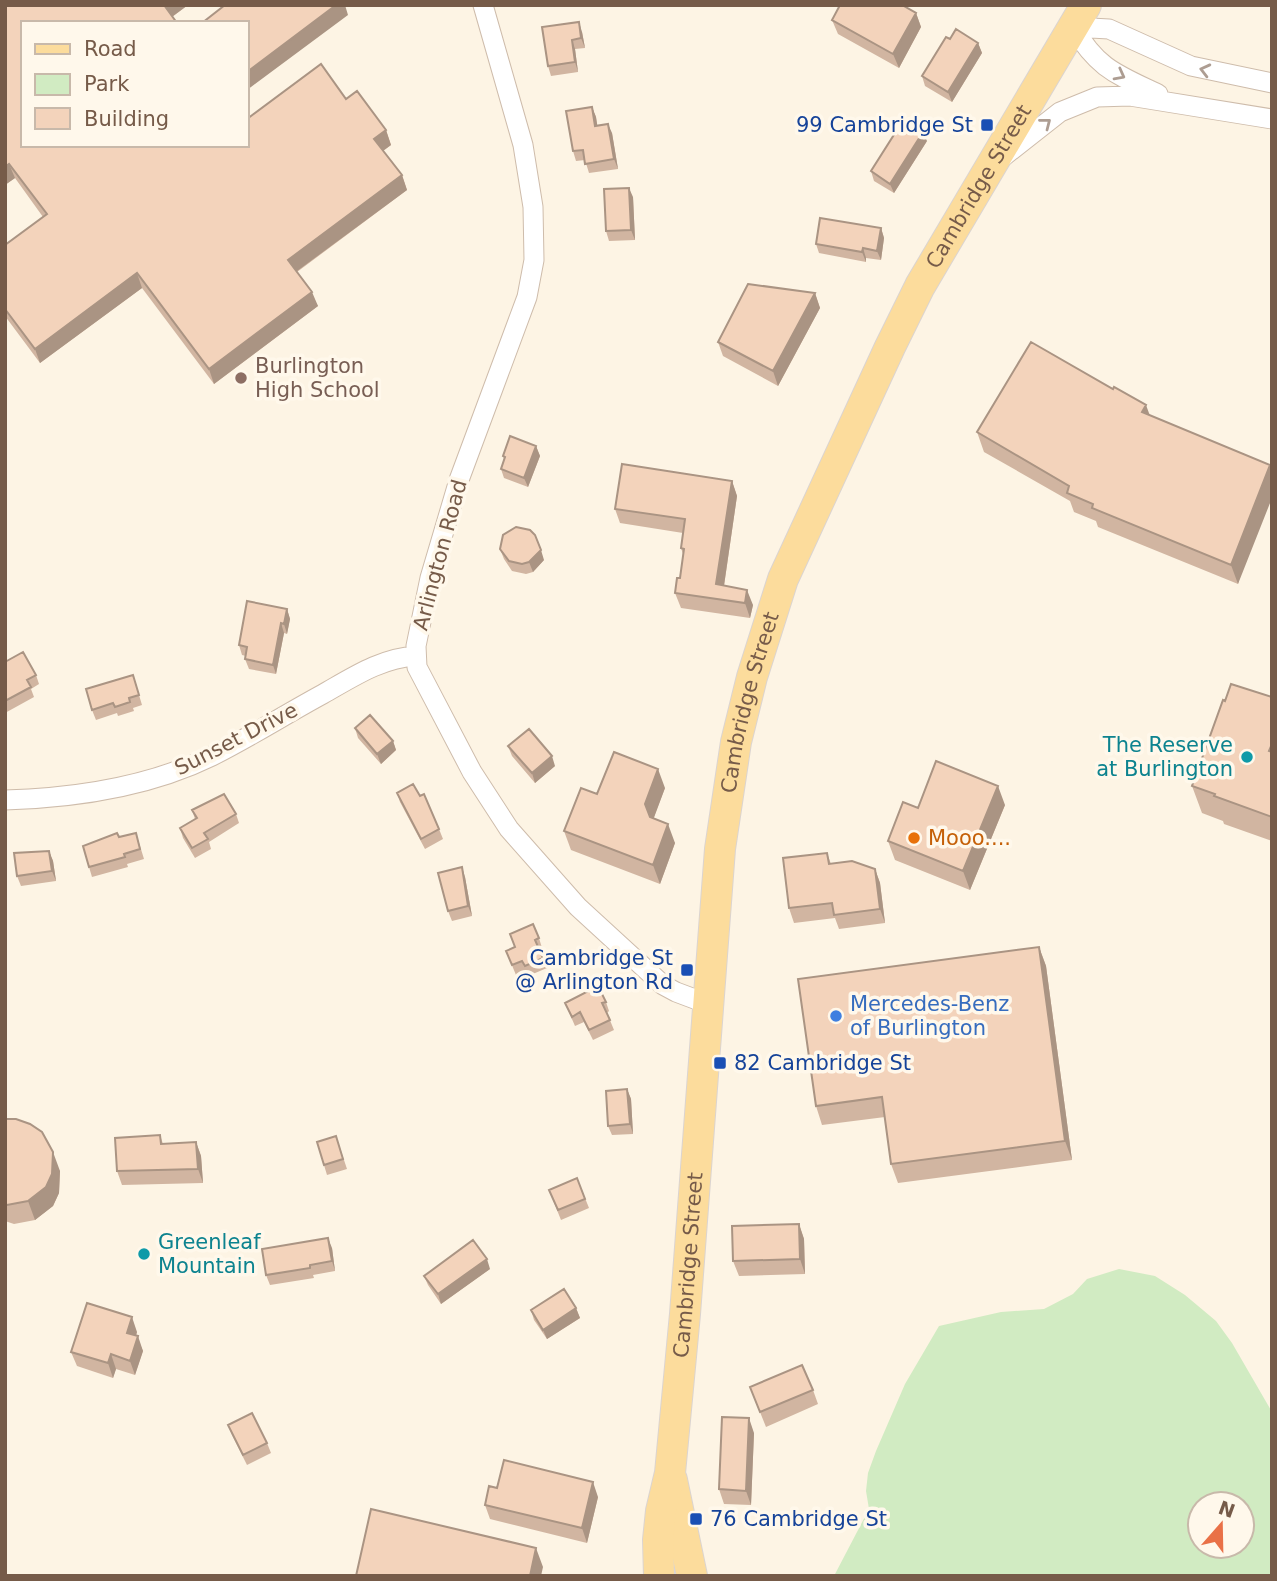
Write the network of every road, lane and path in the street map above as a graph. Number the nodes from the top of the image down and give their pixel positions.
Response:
1 (483, 5) edge
2 (1079, 16) edge
3 (1272, 83) edge
4 (1210, 110) junction
5 (1272, 119) edge
6 (992, 165) junction
7 (416, 656) junction
8 (5, 800) edge
9 (708, 1004) junction
10 (670, 1473) junction
11 (659, 1576) edge
12 (692, 1576) edge

1 - 7 street, Arlington Road
3 -> 2 street
2 -> 4 street
2 - 6 main road, Cambridge Street
4 - 5 street
6 -> 4 street
6 - 9 main road, Cambridge Street
7 - 8 street, Sunset Drive
7 - 9 street, Arlington Road
9 - 10 main road, Cambridge Street
10 - 11 main road, Cambridge Street
10 - 12 main road, Cambridge Street

